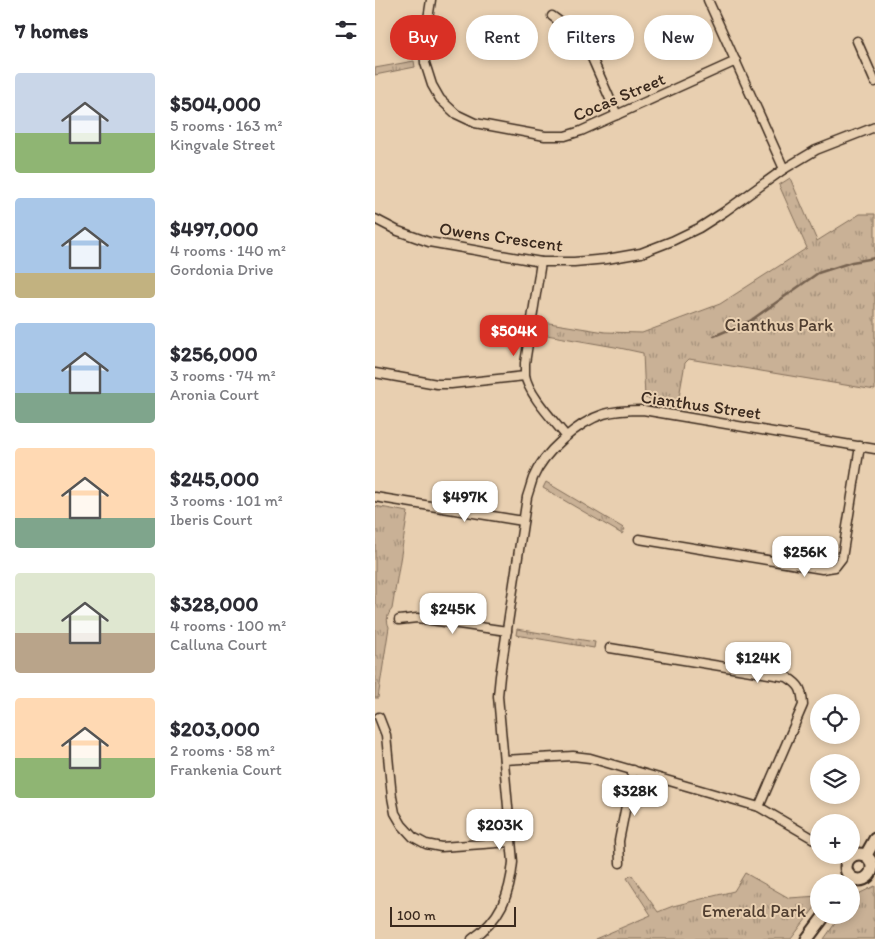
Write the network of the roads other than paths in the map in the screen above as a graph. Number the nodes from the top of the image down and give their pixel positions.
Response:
1 (431, 0) edge
2 (708, 0) edge
3 (857, 41) dead end
4 (593, 60) edge
5 (736, 62) junction
6 (875, 82) edge
7 (617, 115) junction
8 (875, 127) edge
9 (784, 169) junction
10 (375, 219) edge
11 (541, 262) junction
12 (375, 373) edge
13 (525, 376) junction
14 (566, 436) junction
15 (860, 446) junction
16 (875, 449) edge
17 (375, 497) edge
18 (523, 520) junction
19 (639, 539) dead end
20 (399, 620) dead end
21 (507, 631) junction
22 (610, 648) dead end
23 (379, 717) dead end
24 (504, 760) junction
25 (633, 770) junction
26 (759, 807) junction
27 (810, 837) edge
28 (875, 839) edge
29 (511, 842) junction
30 (860, 853) edge
31 (866, 855) junction
32 (620, 863) dead end
33 (860, 880) edge
34 (818, 924) edge
35 (472, 939) edge
36 (807, 939) edge

1 - 7 street, Cocas Street
2 - 5 street
3 - 6 street
4 - 7 street
5 - 7 street, Cocas Street
5 - 9 street
8 - 9 street, Owens Crescent
9 - 11 street, Owens Crescent
10 - 11 street, Owens Crescent
11 - 13 street
12 - 13 street
13 - 14 street
14 - 15 street, Cianthus Street
14 - 18 street, Cianthus Street
15 - 16 street, Cianthus Street
15 - 19 street
17 - 18 street
18 - 21 street, Cianthus Street
20 - 21 street
21 - 24 street, Cianthus Street
22 - 26 street
23 - 29 street
24 - 25 street
24 - 29 street, Cianthus Street
25 - 26 street
25 - 32 street
26 - 27 street
28 - 31 street
29 - 35 street, Cianthus Street
30 - 31 street
31 - 33 street
34 - 36 street

